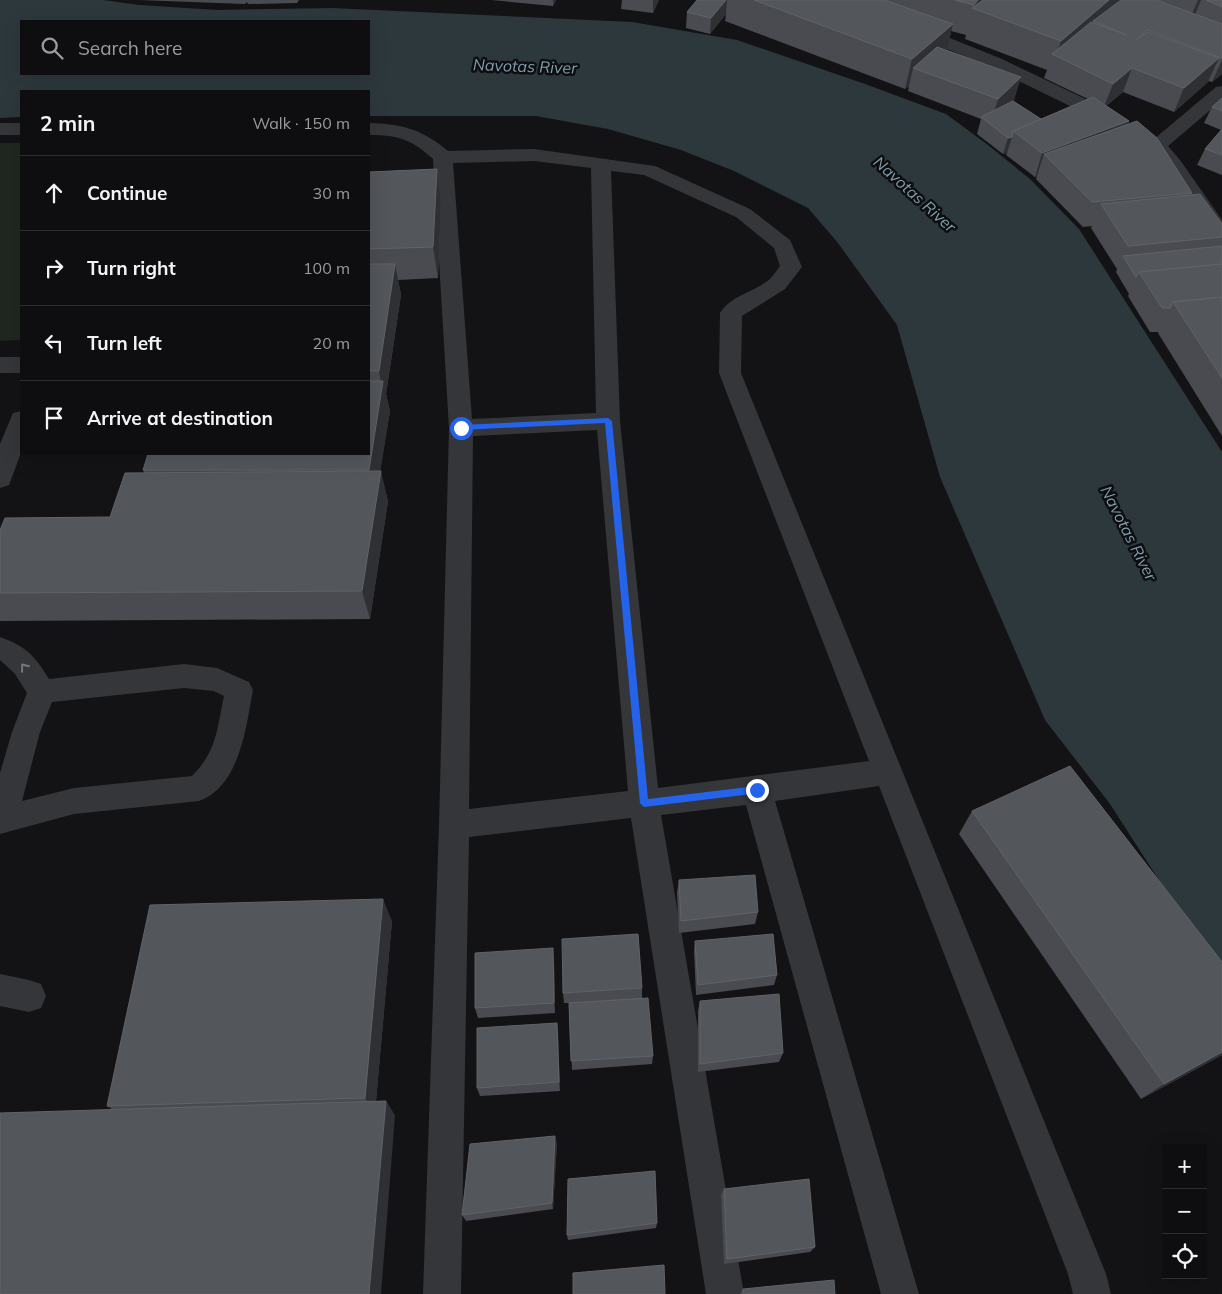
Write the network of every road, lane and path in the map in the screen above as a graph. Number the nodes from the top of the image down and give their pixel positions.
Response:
1 (895, 21) edge
2 (1222, 91) edge
3 (1126, 126) edge
4 (0, 129) edge
5 (20, 129) edge
6 (370, 129) edge
7 (443, 157) junction
8 (601, 164) junction
9 (1222, 234) edge
10 (0, 365) edge
11 (20, 365) edge
12 (608, 421) junction
13 (461, 428) junction
14 (20, 431) edge
15 (18, 454) edge
16 (0, 479) edge
17 (0, 648) edge
18 (42, 692) junction
19 (887, 772) junction
20 (757, 790) junction
21 (644, 803) junction
22 (1, 819) edge
23 (454, 825) junction
24 (442, 1294) edge
25 (725, 1294) edge
26 (900, 1294) edge
27 (1092, 1294) edge

1 - 3 street
2 - 9 street
4 - 5 street
6 - 7 street
7 - 8 street
7 - 13 street
8 - 12 street
8 - 19 street
10 - 11 street
12 - 13 street
12 - 21 street
13 - 23 street
14 - 15 street
15 - 16 street
18 -> 17 street
18 - 22 street
18 - 22 street
19 - 20 street
19 - 27 street
20 - 21 street
20 - 26 street
21 - 23 street
21 - 25 street
23 - 24 street

